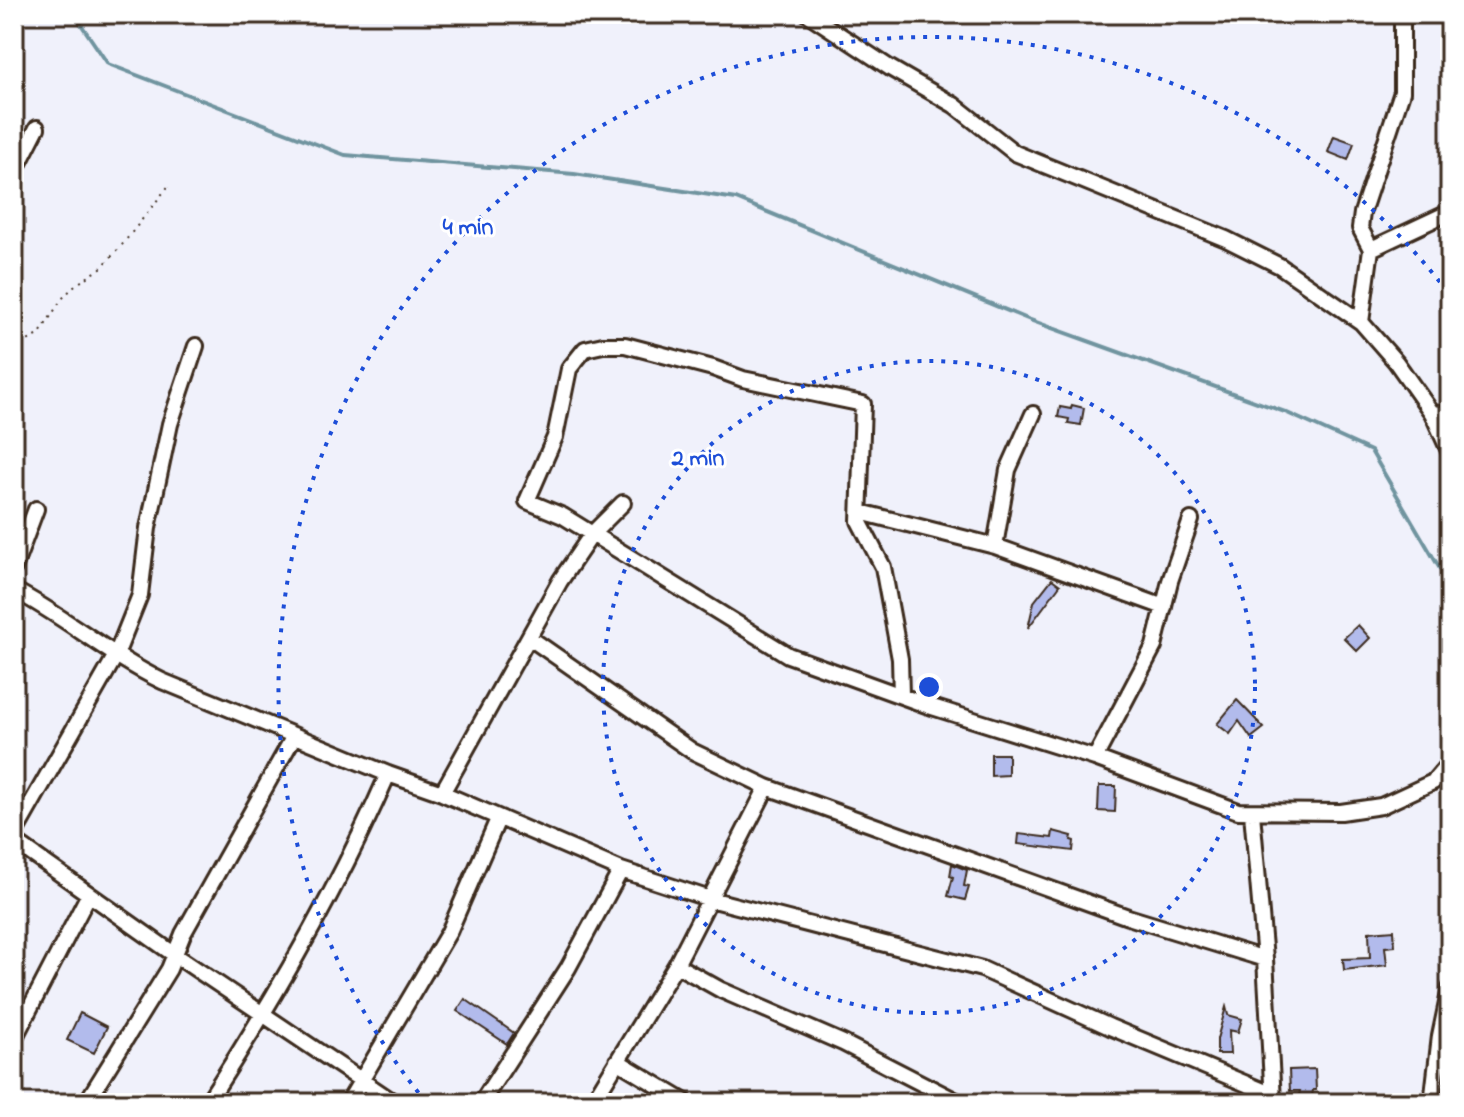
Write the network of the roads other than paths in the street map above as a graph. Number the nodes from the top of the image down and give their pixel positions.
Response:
1 (808, 14) edge
2 (1402, 14) edge
3 (37, 128) dead end
4 (14, 173) edge
5 (1450, 212) edge
6 (1371, 249) junction
7 (1361, 322) junction
8 (196, 346) dead end
9 (1432, 413) junction
10 (1033, 414) dead end
11 (1450, 415) edge
12 (1449, 444) edge
13 (623, 503) dead end
14 (36, 509) dead end
15 (860, 512) junction
16 (1191, 520) dead end
17 (592, 534) junction
18 (995, 546) junction
19 (14, 568) edge
20 (14, 590) edge
21 (1164, 607) junction
22 (530, 638) junction
23 (116, 655) junction
24 (901, 695) junction
25 (294, 736) junction
26 (1095, 758) junction
27 (1450, 762) edge
28 (388, 774) junction
29 (767, 787) junction
30 (442, 793) junction
31 (1252, 813) junction
32 (498, 819) junction
33 (14, 834) edge
34 (14, 841) edge
35 (621, 870) junction
36 (89, 894) junction
37 (710, 899) junction
38 (175, 955) junction
39 (1265, 959) junction
40 (676, 965) junction
41 (1450, 988) edge
42 (264, 1014) junction
43 (14, 1039) edge
44 (617, 1061) junction
45 (362, 1081) junction
46 (1273, 1099) edge
47 (86, 1103) edge
48 (207, 1103) edge
49 (348, 1103) edge
50 (395, 1103) edge
51 (481, 1103) edge
52 (592, 1103) edge
53 (687, 1103) edge
54 (960, 1103) edge
55 (1432, 1103) edge

1 - 7 street
2 - 6 street
3 - 4 street
5 - 6 street
6 - 7 street
7 - 9 street
8 - 23 street
9 - 11 street
9 - 12 street
10 - 18 street
13 - 17 street
14 - 19 street
15 - 17 street
15 - 18 street
15 - 24 street
16 - 21 street
17 - 22 street
17 - 24 street
18 - 21 street
20 - 23 street
21 - 26 street
22 - 29 street
22 - 30 street
23 - 25 street
23 - 33 street
24 - 26 street
25 - 28 street
25 - 38 street
26 - 31 street
27 - 31 street
28 - 30 street
28 - 42 street
29 - 37 street
29 - 39 street
30 - 32 street
31 - 39 street
32 - 35 street
32 - 45 street
34 - 36 street
35 - 37 street
35 - 51 street
36 - 38 street
36 - 43 street
37 - 40 street
37 - 46 street
38 - 42 street
38 - 47 street
39 - 46 street
40 - 44 street
40 - 54 street
41 - 55 street
42 - 45 street
42 - 48 street
44 - 52 street
44 - 53 street
45 - 49 street
45 - 50 street

